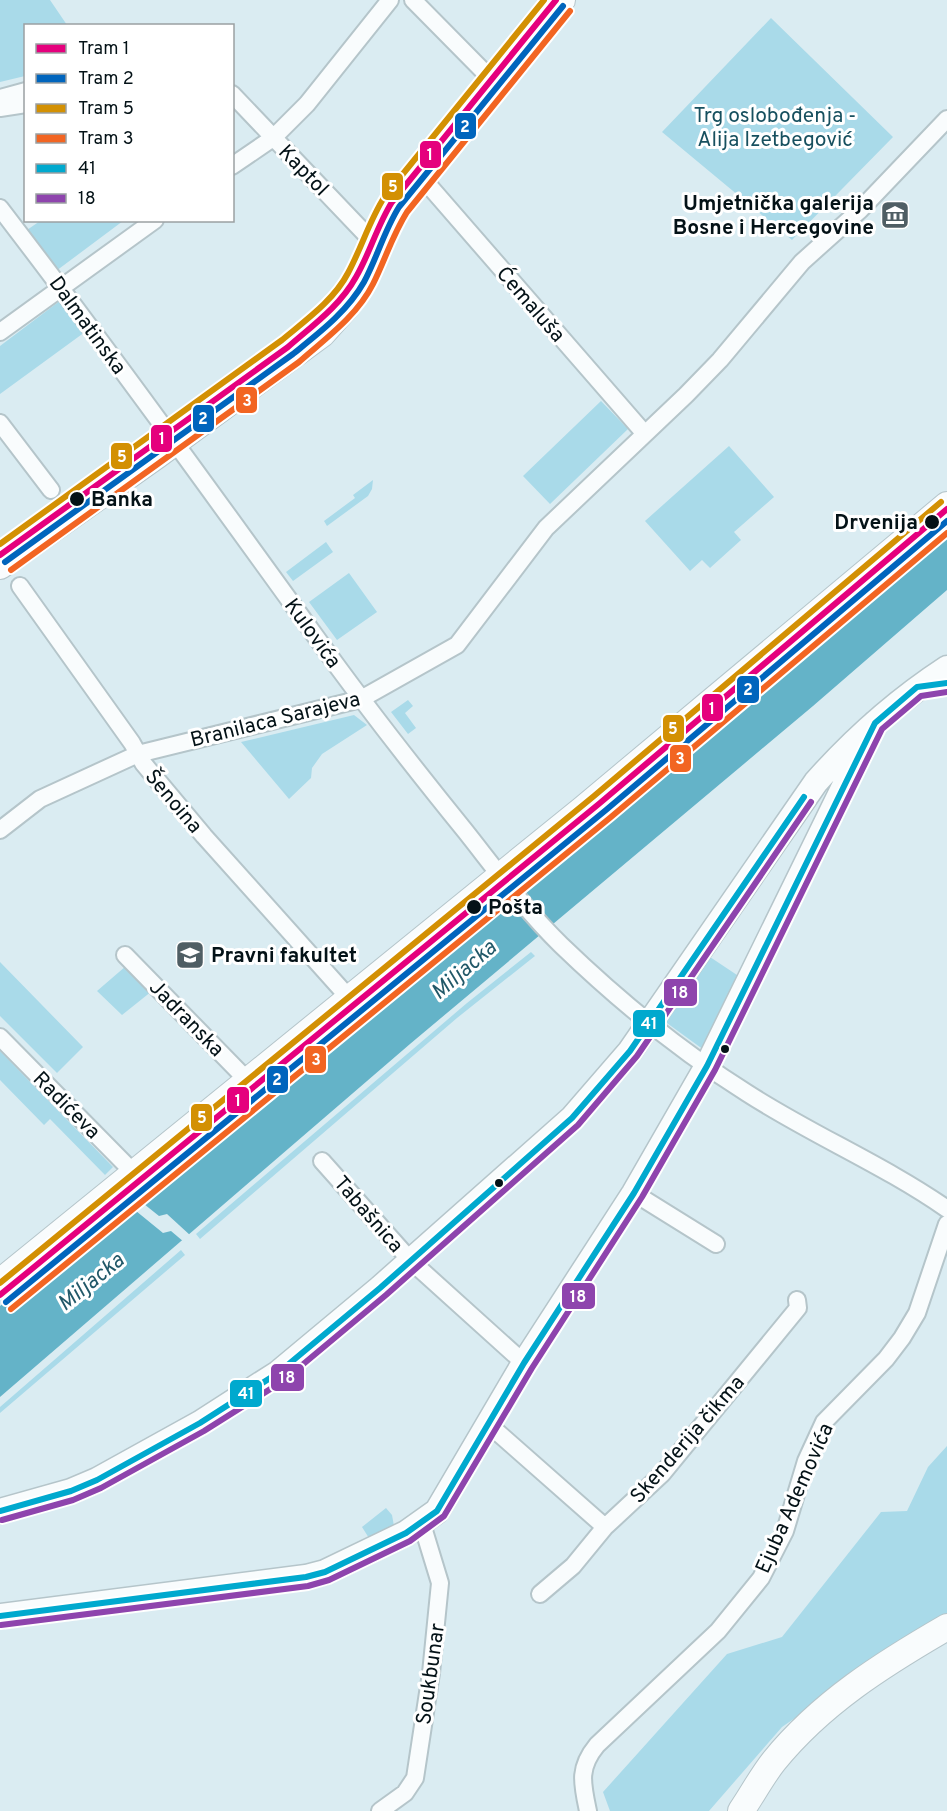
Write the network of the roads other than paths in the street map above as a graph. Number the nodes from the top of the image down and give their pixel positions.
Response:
1 (390, 0) edge
2 (414, 0) edge
3 (562, 0) edge
4 (494, 82) junction
5 (24, 92) edge
6 (234, 95) edge
7 (0, 98) edge
8 (24, 105) edge
9 (0, 108) edge
10 (947, 119) edge
11 (273, 138) junction
12 (234, 165) edge
13 (418, 173) junction
14 (0, 208) edge
15 (152, 222) edge
16 (375, 244) junction
17 (61, 287) junction
18 (0, 332) edge
19 (0, 423) edge
20 (645, 434) junction
21 (173, 444) junction
22 (51, 490) dead end
23 (947, 505) edge
24 (0, 567) edge
25 (20, 586) dead end
26 (947, 668) edge
27 (361, 699) junction
28 (875, 723) junction
29 (138, 754) junction
30 (0, 830) edge
31 (506, 882) junction
32 (125, 955) dead end
33 (350, 999) junction
34 (650, 1022) junction
35 (0, 1037) edge
36 (707, 1066) junction
37 (248, 1082) junction
38 (322, 1161) dead end
39 (134, 1173) junction
40 (634, 1193) junction
41 (947, 1209) edge
42 (947, 1224) edge
43 (716, 1244) dead end
44 (411, 1261) junction
45 (0, 1282) edge
46 (797, 1300) dead end
47 (524, 1363) junction
48 (487, 1423) junction
49 (0, 1511) edge
50 (422, 1524) junction
51 (605, 1527) junction
52 (540, 1594) dead end
53 (0, 1616) edge
54 (947, 1627) edge
55 (380, 1811) edge
56 (588, 1811) edge
57 (741, 1811) edge

1 - 11 street
2 - 4 street
3 - 4 main road
4 - 13 main road
5 - 7 street
6 - 11 street, Kaptol
8 - 9 street
10 - 20 street, Branilaca Sarajeva
11 - 12 street
11 - 16 street, Kaptol
13 - 16 main road
13 - 20 street, Ćemaluša
14 - 17 street, Dalmatinska
15 - 17 street
16 - 21 main road
17 - 18 street
17 - 21 street, Dalmatinska
19 - 22 street
20 - 27 street, Branilaca Sarajeva
21 - 24 main road
21 - 27 street, Kulovića
23 - 31 main road
25 - 29 street, Šenoina
26 - 28 main road
27 - 29 street, Branilaca Sarajeva
27 - 31 street, Kulovića
28 - 34 main road
28 - 36 main road
29 - 30 street, Branilaca Sarajeva
29 - 33 street, Šenoina
31 - 33 main road
31 - 34 street, Kulovića
32 - 37 street, Jadranska
33 - 37 main road
34 - 36 street, Kulovića
34 - 44 main road
35 - 39 street, Radićeva
36 - 40 main road
36 - 41 street, Kulovića
37 - 39 main road
38 - 44 street, Tabašnica
39 - 45 main road
40 - 43 street
40 - 47 main road
42 - 56 street, Ejuba Ademovića
44 - 47 street, Tabašnica
44 - 49 main road
46 - 51 street, Skenderija čikma
47 - 48 main road
48 - 50 main road
48 - 51 street
50 - 53 main road
50 - 55 street, Soukbunar
51 - 52 street, Skenderija čikma
54 - 57 main road

